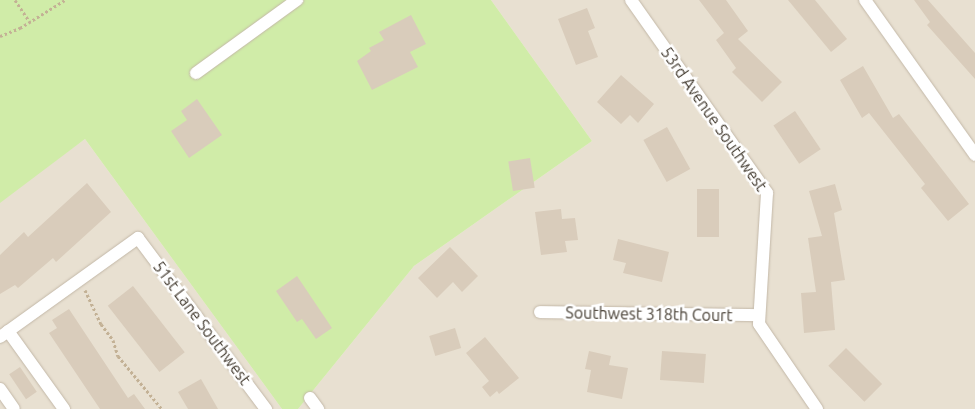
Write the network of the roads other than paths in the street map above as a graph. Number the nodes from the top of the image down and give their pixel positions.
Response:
1 (297, 0) edge
2 (631, 0) edge
3 (866, 0) edge
4 (196, 73) dead end
5 (975, 155) edge
6 (540, 312) dead end
7 (759, 315) junction
8 (4, 334) edge
9 (0, 389) edge
10 (14, 409) edge
11 (64, 409) edge
12 (266, 409) edge
13 (817, 409) edge

1 - 4 street
2 - 7 street, 53rd Avenue Southwest
3 - 5 street
6 - 7 street, Southwest 318th Court
7 - 13 street, 53rd Avenue Southwest
8 - 11 street
8 - 12 street, 51st Lane Southwest
9 - 10 street

